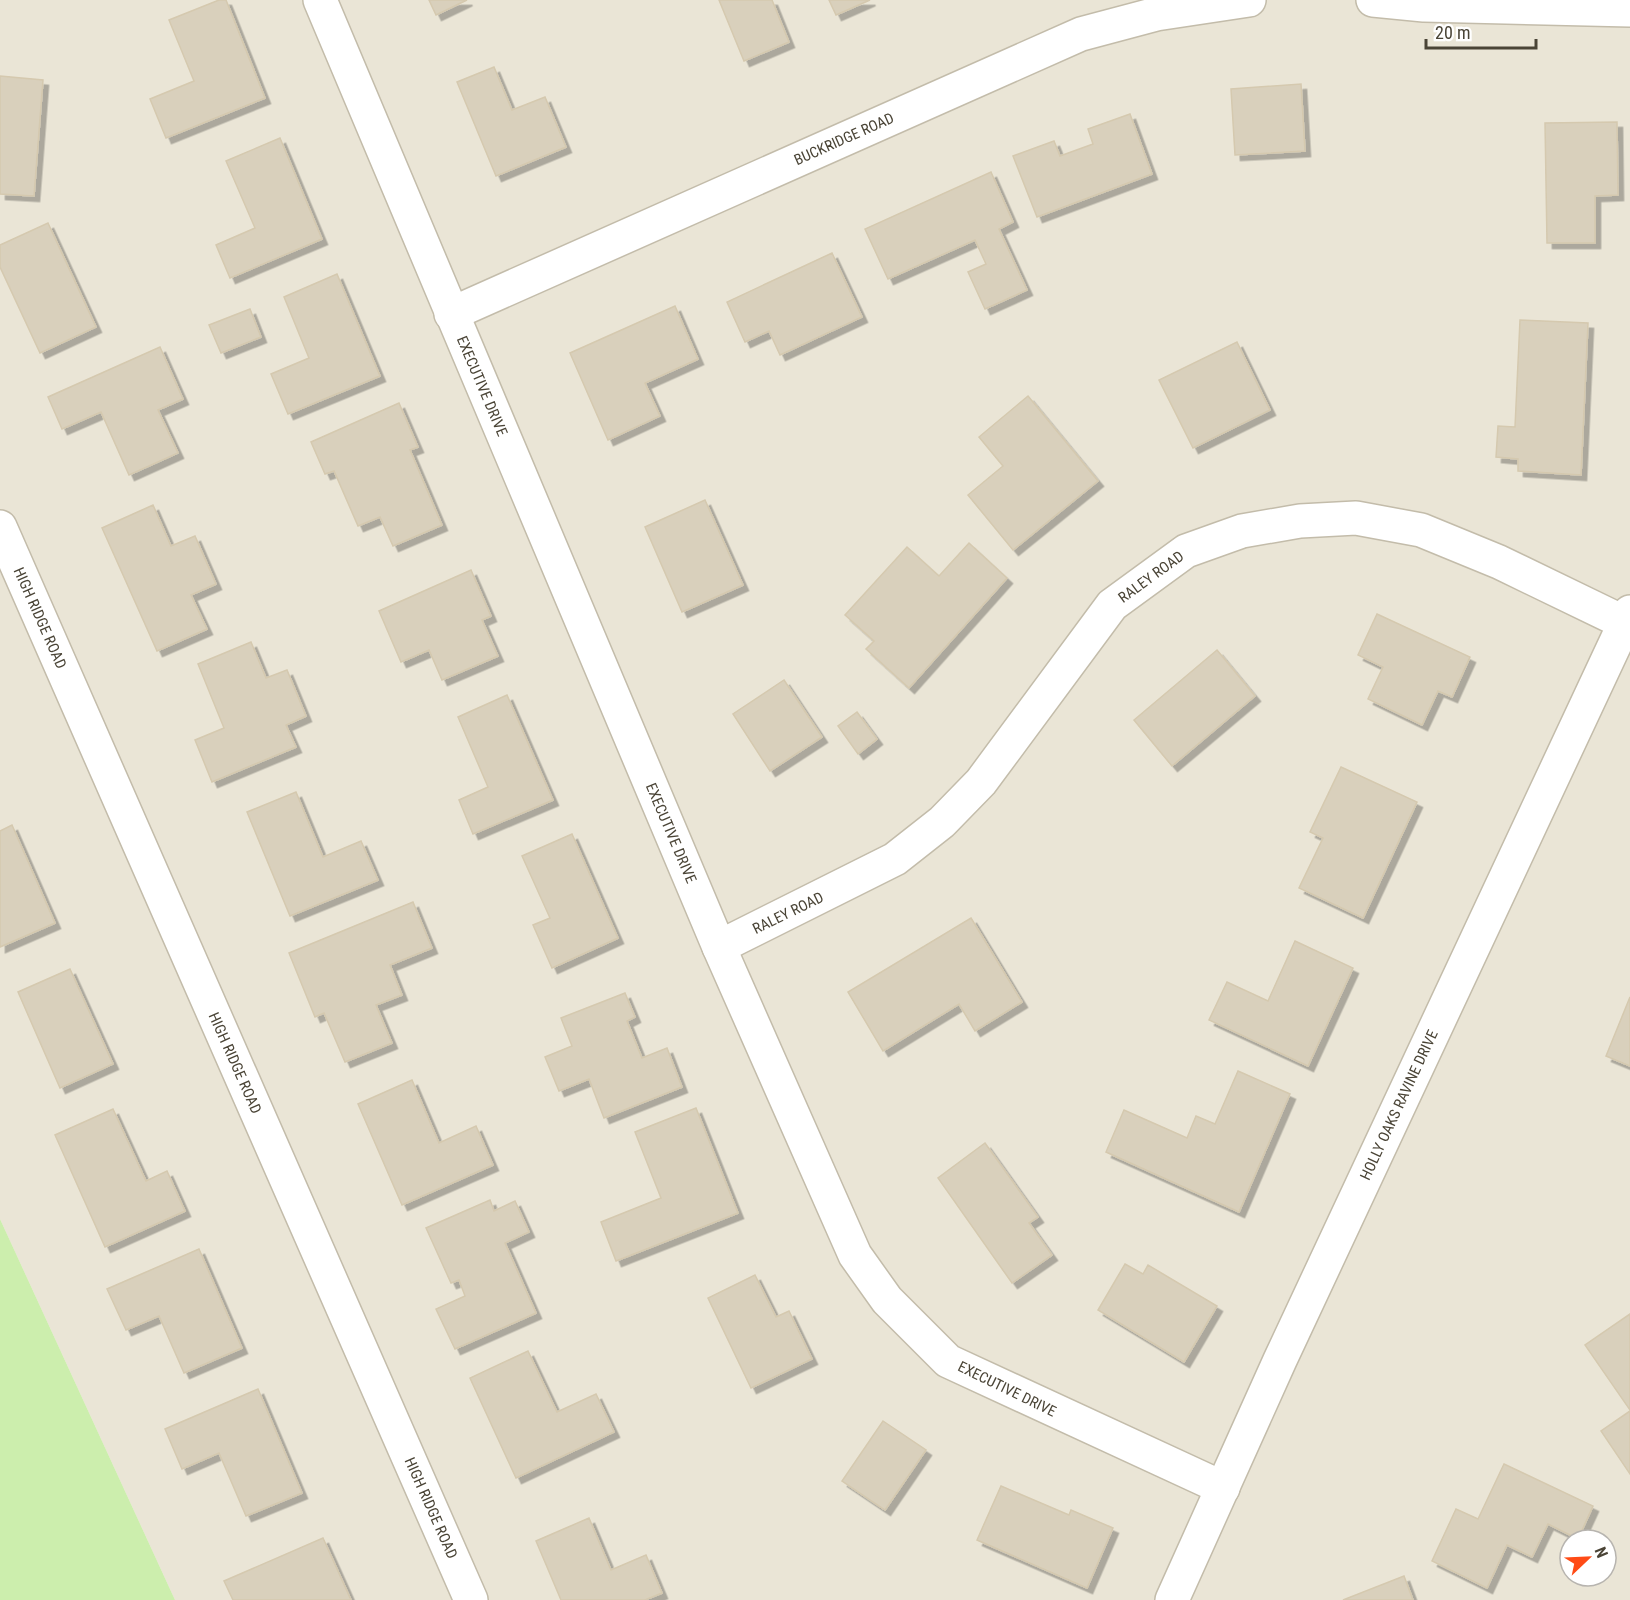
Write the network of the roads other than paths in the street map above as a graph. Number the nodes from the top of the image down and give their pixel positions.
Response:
1 (320, 0) edge
2 (1249, 0) edge
3 (1373, 0) edge
4 (1630, 10) edge
5 (451, 314) junction
6 (0, 527) edge
7 (1627, 618) edge
8 (719, 947) junction
9 (1223, 1488) junction
10 (471, 1600) edge
11 (1172, 1600) edge

1 - 5 street, EXECUTIVE DRIVE
2 - 5 street, BUCKRIDGE ROAD
3 - 4 street
5 - 8 street, EXECUTIVE DRIVE
6 - 10 street, HIGH RIDGE ROAD
7 - 8 street, RALEY ROAD
7 - 9 street, HOLLY OAKS RAVINE DRIVE
8 - 9 street, EXECUTIVE DRIVE
9 - 11 street, HOLLY OAKS RAVINE DRIVE

